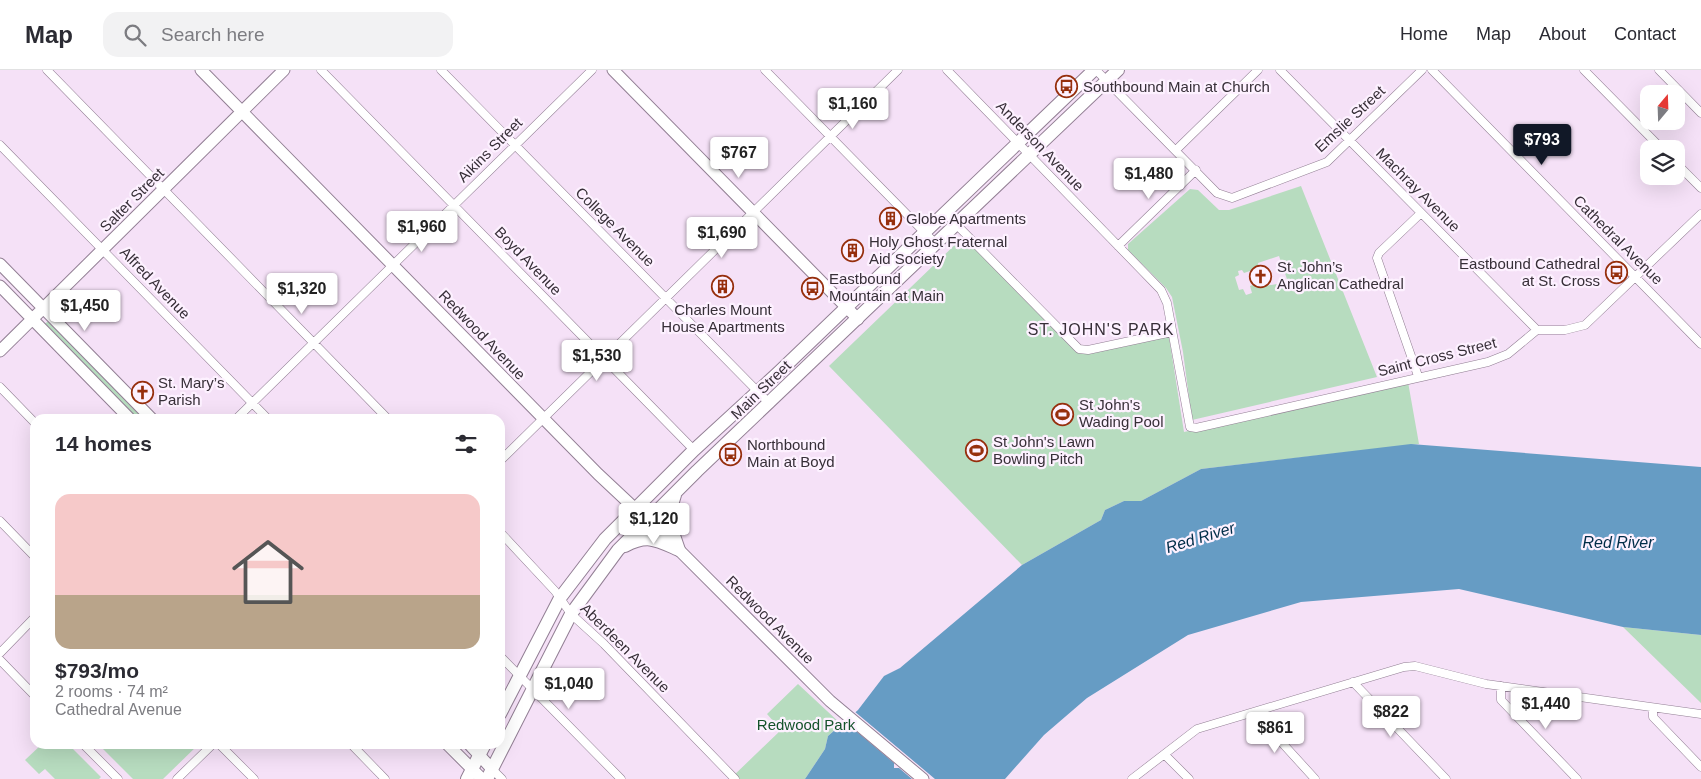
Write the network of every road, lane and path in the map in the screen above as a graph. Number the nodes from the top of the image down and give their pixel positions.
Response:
1 (46, 70) edge
2 (201, 70) edge
3 (284, 70) edge
4 (322, 70) edge
5 (441, 70) edge
6 (592, 70) edge
7 (614, 70) edge
8 (765, 70) edge
9 (898, 70) edge
10 (947, 70) edge
11 (1095, 70) edge
12 (1118, 70) edge
13 (1258, 70) edge
14 (1280, 70) edge
15 (1422, 70) edge
16 (1432, 70) edge
17 (1584, 70) edge
18 (1659, 70) edge
19 (1107, 81) junction
20 (242, 112) junction
21 (1701, 112) edge
22 (830, 137) junction
23 (1350, 140) junction
24 (1653, 140) edge
25 (1018, 142) junction
26 (0, 145) edge
27 (515, 145) junction
28 (1176, 150) junction
29 (1030, 155) junction
30 (1196, 170) junction
31 (1685, 172) edge
32 (1701, 188) edge
33 (164, 190) junction
34 (454, 205) junction
35 (753, 212) junction
36 (945, 213) junction
37 (1421, 213) junction
38 (1701, 214) edge
39 (956, 225) junction
40 (924, 232) junction
41 (936, 244) junction
42 (1118, 246) junction
43 (103, 249) junction
44 (0, 264) edge
45 (393, 266) junction
46 (1636, 278) junction
47 (0, 286) edge
48 (666, 298) junction
49 (846, 306) junction
50 (44, 308) junction
51 (32, 319) junction
52 (858, 319) junction
53 (1537, 330) junction
54 (1172, 332) junction
55 (313, 343) junction
56 (1701, 344) edge
57 (0, 351) edge
58 (604, 358) junction
59 (1418, 376) junction
60 (0, 387) edge
61 (757, 392) junction
62 (252, 403) junction
63 (770, 404) junction
64 (125, 414) edge
65 (147, 414) edge
66 (241, 414) edge
67 (263, 414) edge
68 (383, 414) edge
69 (30, 418) edge
70 (543, 419) junction
71 (1190, 427) joint
72 (694, 450) junction
73 (505, 456) edge
74 (677, 490) junction
75 (634, 509) junction
76 (0, 521) edge
77 (647, 521) junction
78 (505, 538) edge
79 (618, 550) junction
80 (679, 550) junction
81 (30, 552) edge
82 (560, 598) junction
83 (571, 614) junction
84 (30, 623) edge
85 (0, 652) edge
86 (0, 660) edge
87 (505, 661) edge
88 (519, 676) junction
89 (1353, 682) junction
90 (1501, 686) junction
91 (533, 689) junction
92 (30, 691) edge
93 (505, 704) edge
94 (1653, 709) junction
95 (1254, 712) junction
96 (1701, 714) edge
97 (505, 744) edge
98 (88, 749) edge
99 (208, 749) edge
100 (224, 749) edge
101 (355, 749) edge
102 (451, 749) edge
103 (482, 749) edge
104 (503, 749) edge
105 (1165, 754) junction
106 (1701, 767) edge
107 (470, 774) edge
108 (490, 774) edge
109 (1572, 777) edge
110 (118, 779) edge
111 (178, 779) edge
112 (254, 779) edge
113 (385, 779) edge
114 (482, 779) edge
115 (502, 779) edge
116 (621, 779) edge
117 (735, 779) edge
118 (923, 779) edge
119 (1132, 779) edge
120 (1189, 779) edge
121 (1315, 779) edge
122 (1446, 779) edge

1 - 33 street
2 - 20 main road, Redwood Avenue
3 - 20 main road, Salter Street
4 - 34 street, Boyd Avenue
5 - 27 street, College Avenue
6 - 27 street, Aikins Street
7 - 35 main road
8 - 22 street
9 - 22 street
10 - 25 street, Anderson Avenue
11 - 19 street
11 - 25 main road, Main Street
12 - 19 main road, Main Street
13 - 28 street
14 - 23 street, Machray Avenue
15 - 23 street, Emslie Street
16 - 46 street, Cathedral Avenue
17 - 24 street
18 - 21 street
19 - 28 street
19 - 29 main road, Main Street
20 - 33 main road, Salter Street
20 - 45 main road, Redwood Avenue
22 - 35 street
22 - 40 street
23 - 30 street, Emslie Street
23 - 37 street, Machray Avenue
25 - 29 street, Anderson Avenue
25 - 36 main road, Main Street
26 - 43 street, Alfred Avenue
27 - 34 street, Aikins Street
27 - 48 street, College Avenue
28 - 30 street
29 - 39 main road, Main Street
29 - 42 street, Anderson Avenue
30 - 42 street
31 - 32 street
33 - 43 main road, Salter Street
33 - 55 street
34 - 45 street, Aikins Street
34 - 58 street, Boyd Avenue
35 - 48 street
35 - 49 main road
36 - 39 street
36 - 40 main road, Main Street
37 - 53 street, Machray Avenue
37 - 59 street
38 - 46 street
39 - 41 main road, Main Street
39 - 54 street
40 - 41 street
40 - 49 main road, Main Street
41 - 52 main road, Main Street
42 - 54 street, Anderson Avenue
43 - 50 main road, Salter Street
43 - 62 street, Alfred Avenue
44 - 50 main road
45 - 55 street, Aikins Street
45 - 70 main road, Redwood Avenue
46 - 53 street
46 - 56 street, Cathedral Avenue
47 - 51 main road
48 - 58 street
48 - 61 street, College Avenue
49 - 52 main road
49 - 61 main road, Main Street
50 - 51 main road, Salter Street
50 - 65 main road
51 - 57 main road, Salter Street
51 - 64 main road
52 - 63 main road, Main Street
53 - 59 street, Saint Cross Street
54 - 71 street, Anderson Avenue
55 - 62 street, Aikins Street
55 - 68 street
58 - 70 street
58 - 72 street, Boyd Avenue
59 - 71 street, Saint Cross Street
60 - 69 street
61 - 63 street, College Avenue
61 - 72 main road, Main Street
62 - 66 street, Aikins Street
62 - 67 street, Alfred Avenue
63 - 74 main road, Main Street
70 - 73 street
70 - 75 main road, Redwood Avenue
72 - 75 main road, Main Street
74 - 77 main road, Main Street
74 - 80 main road
75 - 77 main road, Redwood Avenue
75 - 82 main road, Main Street
76 - 81 street
77 - 79 main road, Main Street
77 - 80 main road, Redwood Avenue
78 - 82 street, Aberdeen Avenue
79 - 80 main road
79 - 83 main road, Main Street
80 - 118 main road, Redwood Avenue
82 - 83 street, Aberdeen Avenue
82 - 88 main road, Main Street
83 - 91 main road, Main Street
83 - 117 street, Aberdeen Avenue
84 - 85 street
86 - 92 street
87 - 88 street
88 - 91 street
88 - 93 main road, Main Street
89 - 90 street
89 - 95 street
89 - 122 street
90 - 94 street
90 - 109 street
91 - 97 main road, Main Street
91 - 116 street
94 - 96 street
94 - 106 street
95 - 105 street
95 - 121 street
98 - 110 street
99 - 111 street
100 - 112 street
101 - 113 street
102 - 107 main road
103 - 107 main road
103 - 108 main road
104 - 108 main road, Main Street
105 - 119 street
105 - 120 street
107 - 114 main road
108 - 115 street

